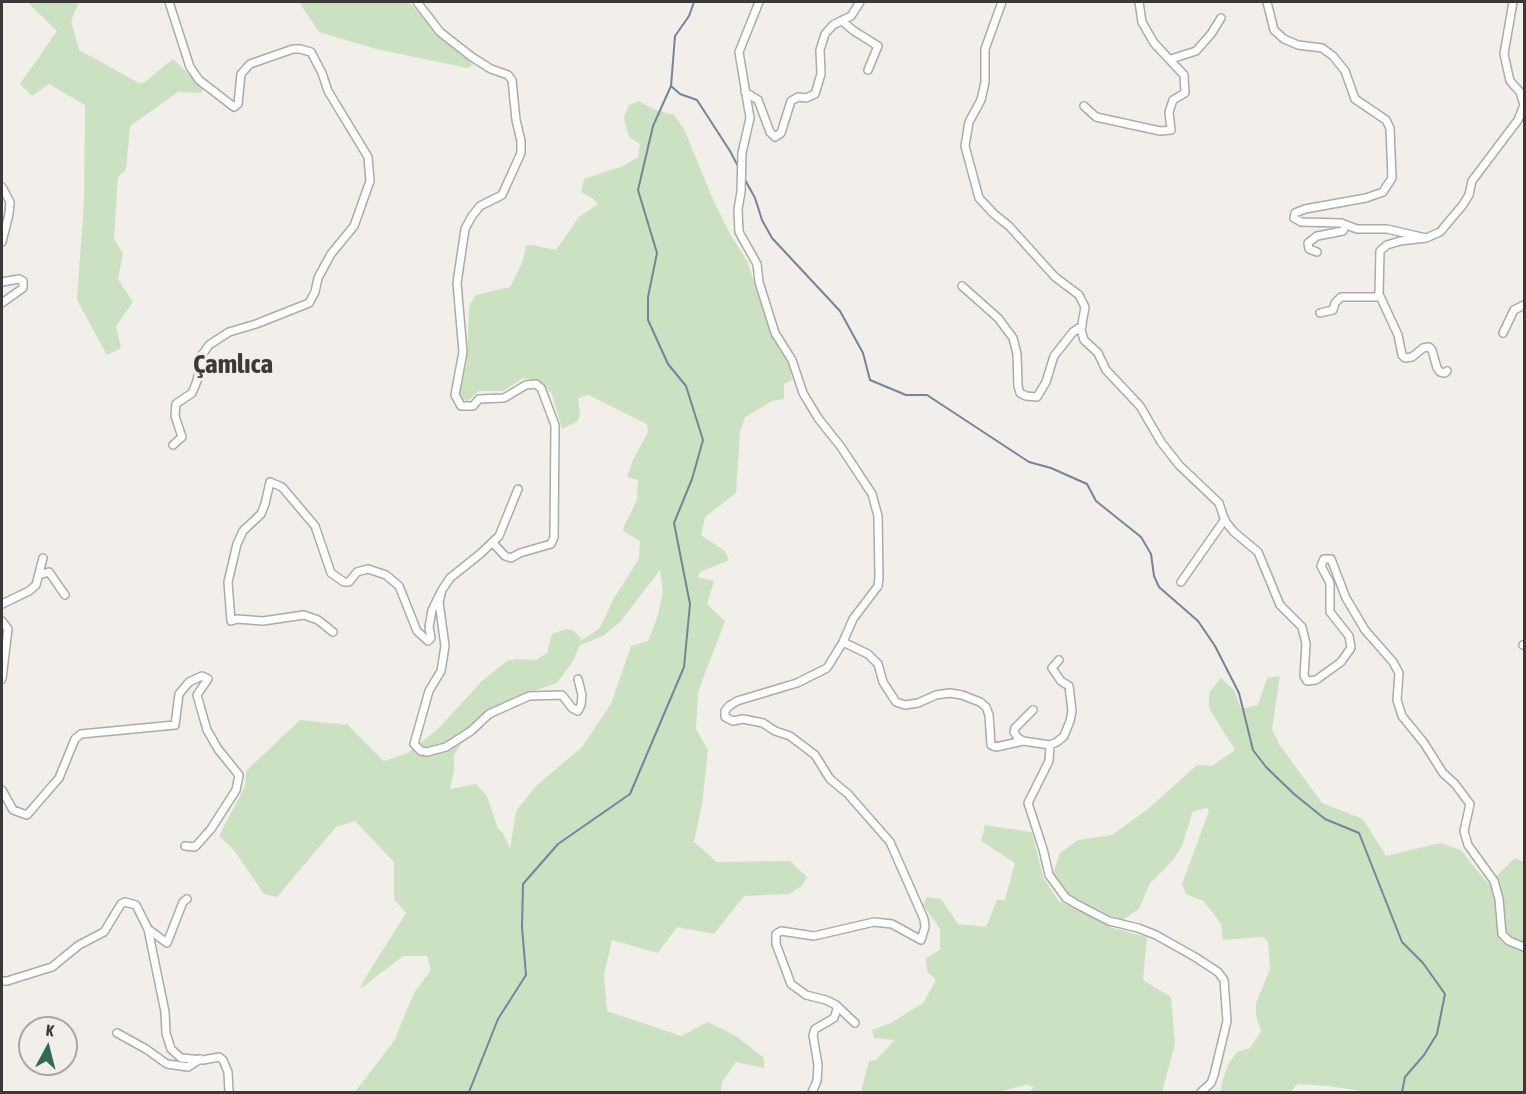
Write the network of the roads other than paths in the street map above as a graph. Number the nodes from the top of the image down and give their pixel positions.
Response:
1 (169, 2) edge
2 (417, 2) edge
3 (759, 2) edge
4 (860, 2) edge
5 (1002, 2) edge
6 (1139, 2) edge
7 (1267, 2) edge
8 (1513, 2) edge
9 (1221, 18) dead end
10 (842, 21) junction
11 (1171, 59) junction
12 (868, 70) dead end
13 (745, 92) junction
14 (1084, 106) dead end
15 (2, 187) edge
16 (1345, 226) junction
17 (1426, 238) junction
18 (2, 242) edge
19 (1317, 252) dead end
20 (2, 282) edge
21 (962, 286) dead end
22 (1379, 294) junction
23 (2, 303) edge
24 (1524, 305) edge
25 (1320, 314) dead end
26 (1082, 326) junction
27 (1503, 333) dead end
28 (1447, 371) dead end
29 (172, 445) dead end
30 (518, 489) dead end
31 (1225, 519) junction
32 (493, 543) junction
33 (43, 558) dead end
34 (39, 575) junction
35 (1181, 582) dead end
36 (442, 590) junction
37 (65, 594) dead end
38 (2, 604) edge
39 (2, 621) edge
40 (333, 633) dead end
41 (843, 642) junction
42 (1059, 660) dead end
43 (2, 679) edge
44 (578, 679) dead end
45 (1033, 710) dead end
46 (1023, 741) junction
47 (1050, 745) junction
48 (2, 790) edge
49 (185, 846) dead end
50 (187, 899) dead end
51 (148, 929) junction
52 (1524, 947) edge
53 (2, 981) edge
54 (836, 1005) junction
55 (855, 1023) dead end
56 (117, 1033) dead end
57 (200, 1059) junction
58 (229, 1092) edge
59 (812, 1092) edge
60 (1201, 1092) edge

1 - 29 street
2 - 32 street
3 - 13 street
4 - 10 street
5 - 26 street
6 - 11 street
7 - 16 street
8 - 17 street
9 - 11 street
10 - 12 street
10 - 13 street
11 - 14 street
13 - 41 street
15 - 18 street
16 - 17 street
16 - 19 street
17 - 22 street
20 - 23 street
21 - 26 street
22 - 25 street
22 - 28 street
24 - 27 street
26 - 31 street
30 - 32 street
31 - 35 street
31 - 52 street
32 - 36 street
33 - 34 street
34 - 37 street
34 - 38 street
36 - 40 street
36 - 44 street
39 - 43 street
41 - 46 street
41 - 54 street
42 - 47 street
45 - 46 street
46 - 47 street
47 - 60 street
48 - 49 street
50 - 51 street
51 - 53 street
51 - 57 street
54 - 55 street
54 - 59 street
56 - 57 street
57 - 58 street

